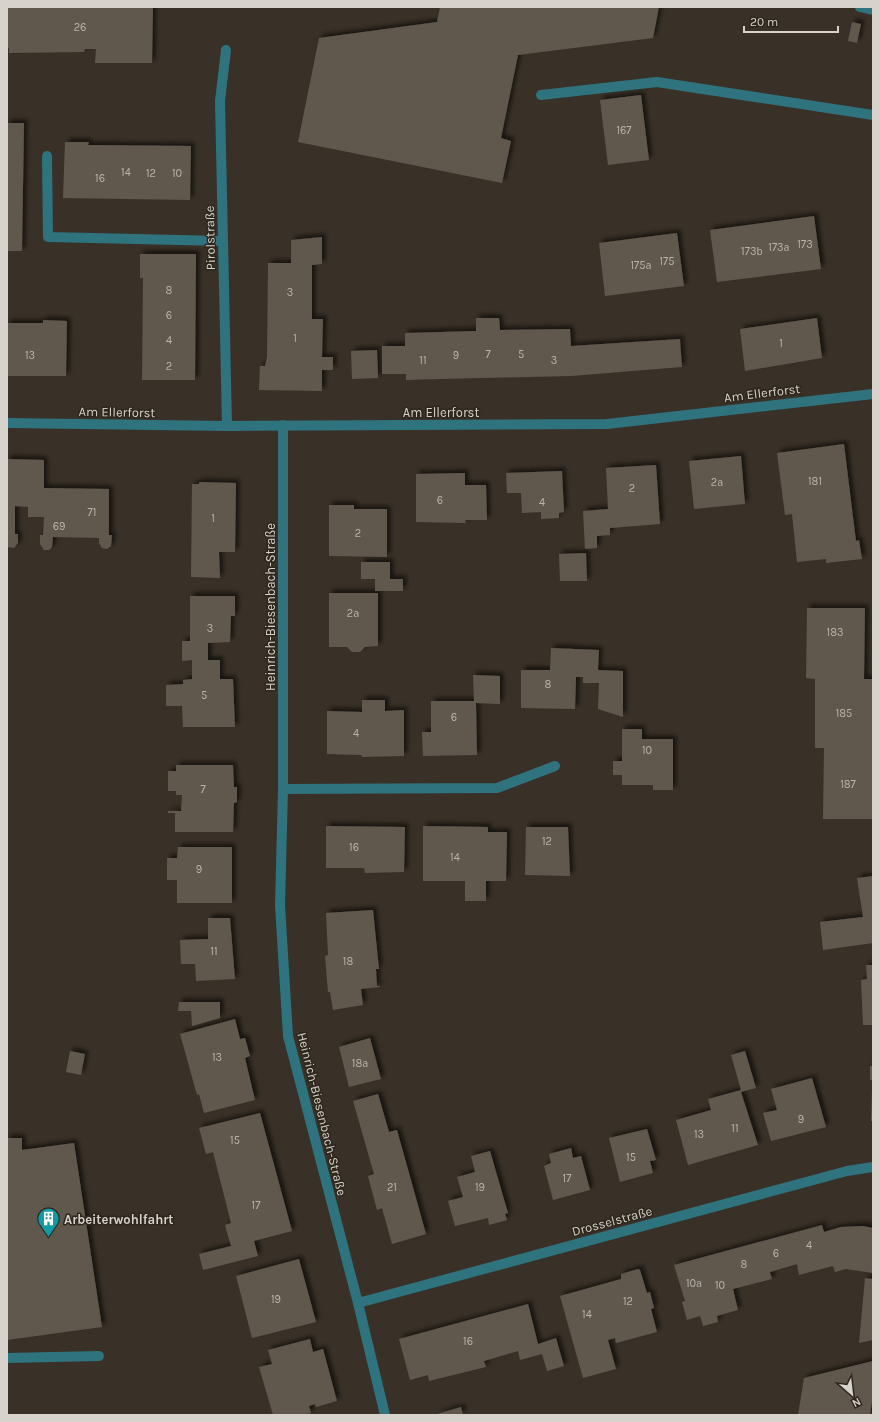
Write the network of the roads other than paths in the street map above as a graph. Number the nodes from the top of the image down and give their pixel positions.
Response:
1 (860, 7) edge
2 (873, 10) edge
3 (226, 50) dead end
4 (541, 95) dead end
5 (873, 115) edge
6 (47, 156) dead end
7 (223, 241) junction
8 (873, 394) edge
9 (7, 423) edge
10 (283, 425) junction
11 (227, 426) junction
12 (555, 766) dead end
13 (283, 789) junction
14 (873, 1167) edge
15 (358, 1303) junction
16 (99, 1356) dead end
17 (7, 1358) edge
18 (385, 1415) edge

1 - 2 street
3 - 7 street, Pirolstraße
4 - 5 street
6 - 7 street
7 - 11 street, Pirolstraße
8 - 10 street, Am Ellerforst
9 - 11 street, Am Ellerforst
10 - 11 street, Am Ellerforst
10 - 13 street, Heinrich-Biesenbach-Straße
12 - 13 street
13 - 15 street, Heinrich-Biesenbach-Straße
14 - 15 street, Drosselstraße
15 - 18 street, Heinrich-Biesenbach-Straße
16 - 17 street

